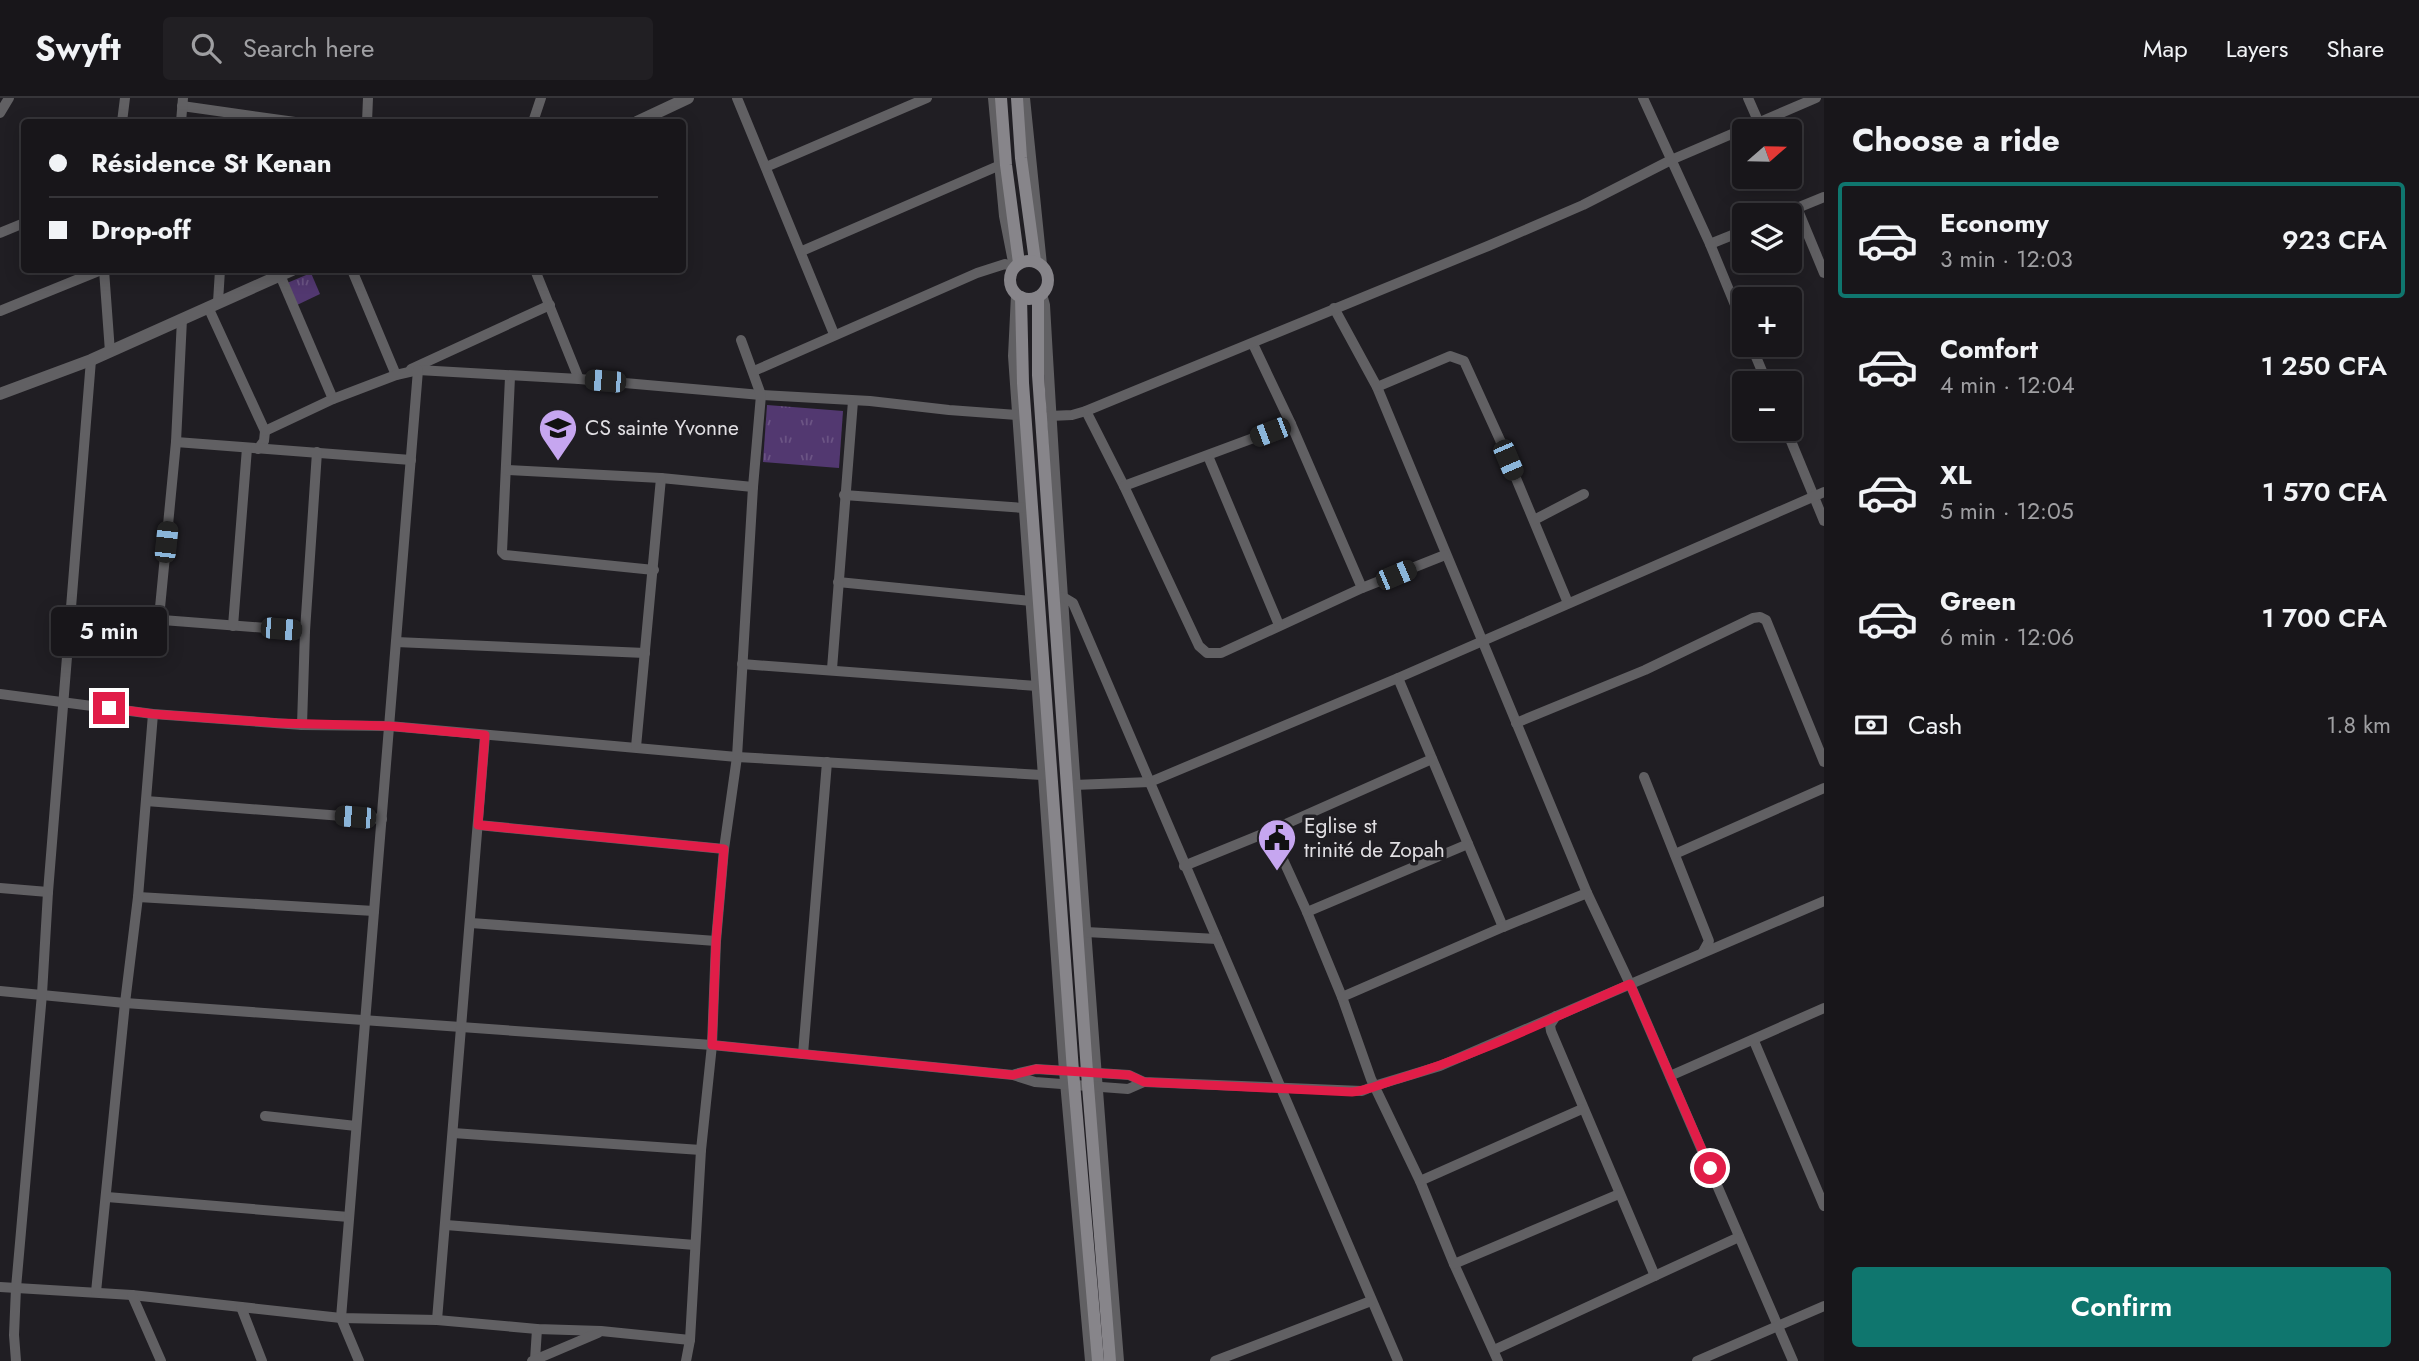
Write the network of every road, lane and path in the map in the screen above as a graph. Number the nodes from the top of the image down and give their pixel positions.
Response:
1 (9, 98) edge
2 (125, 98) edge
3 (368, 98) edge
4 (541, 98) edge
5 (688, 98) edge
6 (737, 98) edge
7 (927, 98) edge
8 (993, 98) edge
9 (1001, 98) edge
10 (1017, 98) edge
11 (1026, 98) edge
12 (1643, 98) edge
13 (1748, 98) edge
14 (1816, 98) edge
15 (183, 102) edge
16 (0, 113) edge
17 (231, 118) edge
18 (122, 119) edge
19 (367, 119) edge
20 (534, 119) edge
21 (643, 119) edge
22 (1758, 119) edge
23 (1766, 119) edge
24 (1732, 134) edge
25 (1671, 160) junction
26 (998, 166) junction
27 (766, 167) junction
28 (1824, 197) edge
29 (1802, 206) edge
30 (1802, 220) edge
31 (21, 224) edge
32 (0, 233) edge
33 (1732, 235) edge
34 (1710, 244) junction
35 (802, 251) junction
36 (1038, 263) junction
37 (1017, 265) junction
38 (95, 273) edge
39 (102, 273) edge
40 (219, 273) edge
41 (285, 273) edge
42 (353, 273) edge
43 (536, 273) edge
44 (1824, 274) edge
45 (280, 275) junction
46 (1018, 295) junction
47 (1040, 295) junction
48 (1732, 297) edge
49 (213, 304) junction
50 (550, 305) junction
51 (1334, 308) junction
52 (0, 311) edge
53 (182, 319) junction
54 (835, 334) junction
55 (741, 340) dead end
56 (1253, 344) junction
57 (110, 352) junction
58 (91, 360) junction
59 (418, 370) junction
60 (754, 371) junction
61 (401, 373) junction
62 (510, 377) junction
63 (579, 379) junction
64 (1377, 387) junction
65 (0, 394) edge
66 (761, 395) junction
67 (333, 399) junction
68 (853, 401) junction
69 (1086, 411) junction
70 (1017, 415) junction
71 (1050, 416) junction
72 (1291, 424) junction
73 (265, 431) junction
74 (1791, 441) edge
75 (176, 442) junction
76 (247, 448) junction
77 (258, 449) junction
78 (317, 452) junction
79 (1208, 456) junction
80 (411, 460) junction
81 (506, 470) junction
82 (660, 478) junction
83 (1124, 486) junction
84 (753, 487) junction
85 (1824, 492) edge
86 (1584, 494) dead end
87 (844, 495) junction
88 (1813, 497) junction
89 (1024, 508) junction
90 (1534, 520) junction
91 (1824, 520) edge
92 (1445, 555) junction
93 (654, 570) junction
94 (838, 582) junction
95 (1362, 588) junction
96 (1063, 597) junction
97 (1031, 601) junction
98 (1568, 603) junction
99 (72, 612) junction
100 (159, 618) junction
101 (233, 625) junction
102 (1279, 625) junction
103 (305, 631) junction
104 (1483, 640) junction
105 (396, 642) junction
106 (645, 653) junction
107 (742, 664) junction
108 (832, 669) junction
109 (1398, 678) junction
110 (1037, 686) junction
111 (0, 694) edge
112 (65, 702) junction
113 (153, 714) junction
114 (1516, 723) junction
115 (302, 724) junction
116 (389, 726) junction
117 (485, 735) junction
118 (636, 747) junction
119 (737, 757) junction
120 (1432, 759) junction
121 (827, 762) junction
122 (1824, 762) edge
123 (1042, 775) junction
124 (1644, 777) dead end
125 (1150, 782) junction
126 (1074, 785) junction
127 (1824, 788) edge
128 (146, 801) junction
129 (382, 819) junction
130 (478, 825) junction
131 (1270, 831) junction
132 (1468, 844) junction
133 (724, 849) junction
134 (1675, 854) junction
135 (1184, 866) junction
136 (0, 888) edge
137 (48, 892) junction
138 (1587, 893) junction
139 (138, 897) junction
140 (1824, 901) edge
141 (374, 911) junction
142 (1307, 912) junction
143 (471, 923) junction
144 (1503, 927) junction
145 (1086, 932) junction
146 (1217, 939) junction
147 (716, 941) junction
148 (1700, 954) junction
149 (1630, 984) junction
150 (0, 991) edge
151 (41, 994) junction
152 (1342, 998) junction
153 (125, 1003) junction
154 (1824, 1008) edge
155 (1556, 1016) junction
156 (365, 1021) junction
157 (461, 1026) junction
158 (1754, 1041) junction
159 (712, 1045) junction
160 (803, 1054) junction
161 (1068, 1071) junction
162 (1092, 1072) junction
163 (1013, 1075) junction
164 (1670, 1076) junction
165 (1144, 1082) junction
166 (1070, 1085) junction
167 (1093, 1086) junction
168 (1374, 1086) junction
169 (1282, 1087) junction
170 (1582, 1108) junction
171 (265, 1116) dead end
172 (356, 1126) junction
173 (453, 1133) junction
174 (701, 1150) junction
175 (1420, 1181) junction
176 (1619, 1194) junction
177 (107, 1197) junction
178 (1824, 1206) edge
179 (349, 1217) junction
180 (446, 1225) junction
181 (1739, 1237) junction
182 (695, 1245) junction
183 (1454, 1264) junction
184 (1655, 1276) junction
185 (0, 1287) edge
186 (16, 1288) junction
187 (96, 1292) junction
188 (132, 1295) junction
189 (1371, 1301) junction
190 (1824, 1306) edge
191 (241, 1307) junction
192 (341, 1318) junction
193 (437, 1320) junction
194 (1777, 1326) junction
195 (537, 1329) junction
196 (601, 1331) junction
197 (690, 1340) junction
198 (1494, 1350) junction
199 (533, 1360) edge
200 (16, 1361) edge
201 (161, 1361) edge
202 (262, 1361) edge
203 (359, 1361) edge
204 (686, 1361) edge
205 (1090, 1361) edge
206 (1098, 1361) edge
207 (1110, 1361) edge
208 (1119, 1361) edge
209 (1215, 1361) edge
210 (1398, 1361) edge
211 (1498, 1361) edge
212 (1697, 1361) edge
213 (1793, 1361) edge

1 - 16 street
2 - 18 street
3 - 19 street
4 - 20 street
5 - 21 street
6 - 27 street
7 - 27 street
8 - 26 street
9 - 37 main road
10 - 36 main road
11 - 36 street
12 - 25 street
13 - 22 street
14 - 23 street
15 - 17 street
24 - 25 street
25 - 34 street
25 - 51 street
26 - 35 street
26 - 37 street
27 - 35 street
28 - 29 street
30 - 44 street
31 - 32 street
33 - 34 street
34 - 48 street
35 - 54 street
36 - 37 main road
36 - 47 main road
37 - 46 main road
37 - 54 street
38 - 52 street
39 - 57 street
40 - 49 street
41 - 45 street
42 - 61 street
43 - 50 street
45 - 49 street
45 - 67 street
46 - 47 main road
46 - 70 street
46 - 161 main road
47 - 71 street
47 - 162 main road
49 - 53 street
49 - 73 street
50 - 61 street
50 - 63 street
51 - 56 street
51 - 64 street
53 - 57 street
53 - 75 street
54 - 60 street
55 - 60 street
56 - 69 street
56 - 72 street
57 - 58 street
58 - 65 street
58 - 99 street
59 - 61 street
59 - 62 street
59 - 80 street
60 - 66 street
61 - 67 street
62 - 63 street
62 - 81 street
63 - 66 street
64 - 90 street
64 - 92 street
66 - 68 street
66 - 84 street
67 - 73 street
68 - 70 street
68 - 87 street
69 - 71 street
69 - 83 street
70 - 89 street
71 - 96 street
72 - 79 street
72 - 95 street
73 - 77 street
74 - 88 street
75 - 76 street
75 - 100 street
76 - 77 street
76 - 101 street
77 - 78 street
78 - 80 street
78 - 103 street
79 - 83 street
79 - 102 street
80 - 105 street
81 - 82 street
81 - 93 street
82 - 84 street
82 - 93 street
83 - 102 street
84 - 107 street
85 - 88 street
86 - 90 street
87 - 89 street
87 - 94 street
88 - 91 street
88 - 98 street
89 - 97 street
90 - 98 street
92 - 95 street
92 - 104 street
93 - 106 street
94 - 97 street
94 - 108 street
95 - 102 street
96 - 125 street
96 - 126 street
97 - 110 street
98 - 104 street
99 - 100 street
99 - 112 street
100 - 101 street
101 - 103 street
103 - 115 street
104 - 109 street
104 - 114 street
105 - 106 street
105 - 116 street
106 - 118 street
107 - 108 street
107 - 119 street
108 - 110 street
109 - 120 street
109 - 125 street
110 - 123 street
111 - 112 street
112 - 113 street
112 - 137 street
113 - 115 street
113 - 128 street
114 - 122 street
114 - 138 street
115 - 116 street
116 - 117 street
116 - 129 street
117 - 118 street
117 - 130 street
118 - 119 street
119 - 121 street
119 - 133 street
120 - 131 street
120 - 132 street
121 - 123 street
121 - 160 street
123 - 161 street
124 - 134 street
125 - 126 street
125 - 135 street
126 - 145 street
127 - 134 street
128 - 129 street
128 - 139 street
129 - 141 street
130 - 133 street
130 - 143 street
131 - 135 street
131 - 142 street
132 - 142 street
132 - 144 street
133 - 147 street
134 - 148 street
135 - 146 street
136 - 137 street
137 - 151 street
138 - 144 street
138 - 149 street
139 - 141 street
139 - 153 street
140 - 148 street
141 - 156 street
142 - 152 street
143 - 147 street
143 - 157 street
144 - 152 street
145 - 146 street
145 - 162 street
146 - 169 street
147 - 159 street
148 - 149 street
149 - 155 street
149 - 164 street
150 - 151 street
151 - 153 street
151 - 186 street
152 - 168 street
153 - 156 street
153 - 177 street
154 - 158 street
155 - 168 street
155 - 170 street
156 - 157 street
156 - 172 street
157 - 159 street
157 - 173 street
158 - 164 street
158 - 178 street
159 - 160 street
159 - 174 street
160 - 163 street
161 - 162 street
161 - 163 street
161 - 166 main road
162 - 165 street
162 - 167 main road
163 - 166 street
164 - 181 street
165 - 167 street
165 - 169 street
166 - 167 street
166 - 205 street
166 - 206 main road
167 - 207 main road
167 - 208 street
168 - 169 street
168 - 175 street
169 - 189 street
170 - 175 street
170 - 176 street
171 - 172 street
172 - 179 street
173 - 174 street
173 - 180 street
174 - 182 street
175 - 183 street
176 - 183 street
176 - 184 street
177 - 179 street
177 - 187 street
179 - 192 street
180 - 182 street
180 - 193 street
181 - 184 street
181 - 194 street
182 - 197 street
183 - 198 street
184 - 198 street
185 - 186 street
186 - 187 street
186 - 200 street
187 - 188 street
188 - 191 street
188 - 201 street
189 - 209 street
189 - 210 street
190 - 194 street
191 - 192 street
191 - 202 street
192 - 193 street
192 - 203 street
193 - 195 street
194 - 212 street
194 - 213 street
195 - 196 street
195 - 199 street
196 - 197 street
196 - 199 street
197 - 204 street
198 - 211 street

